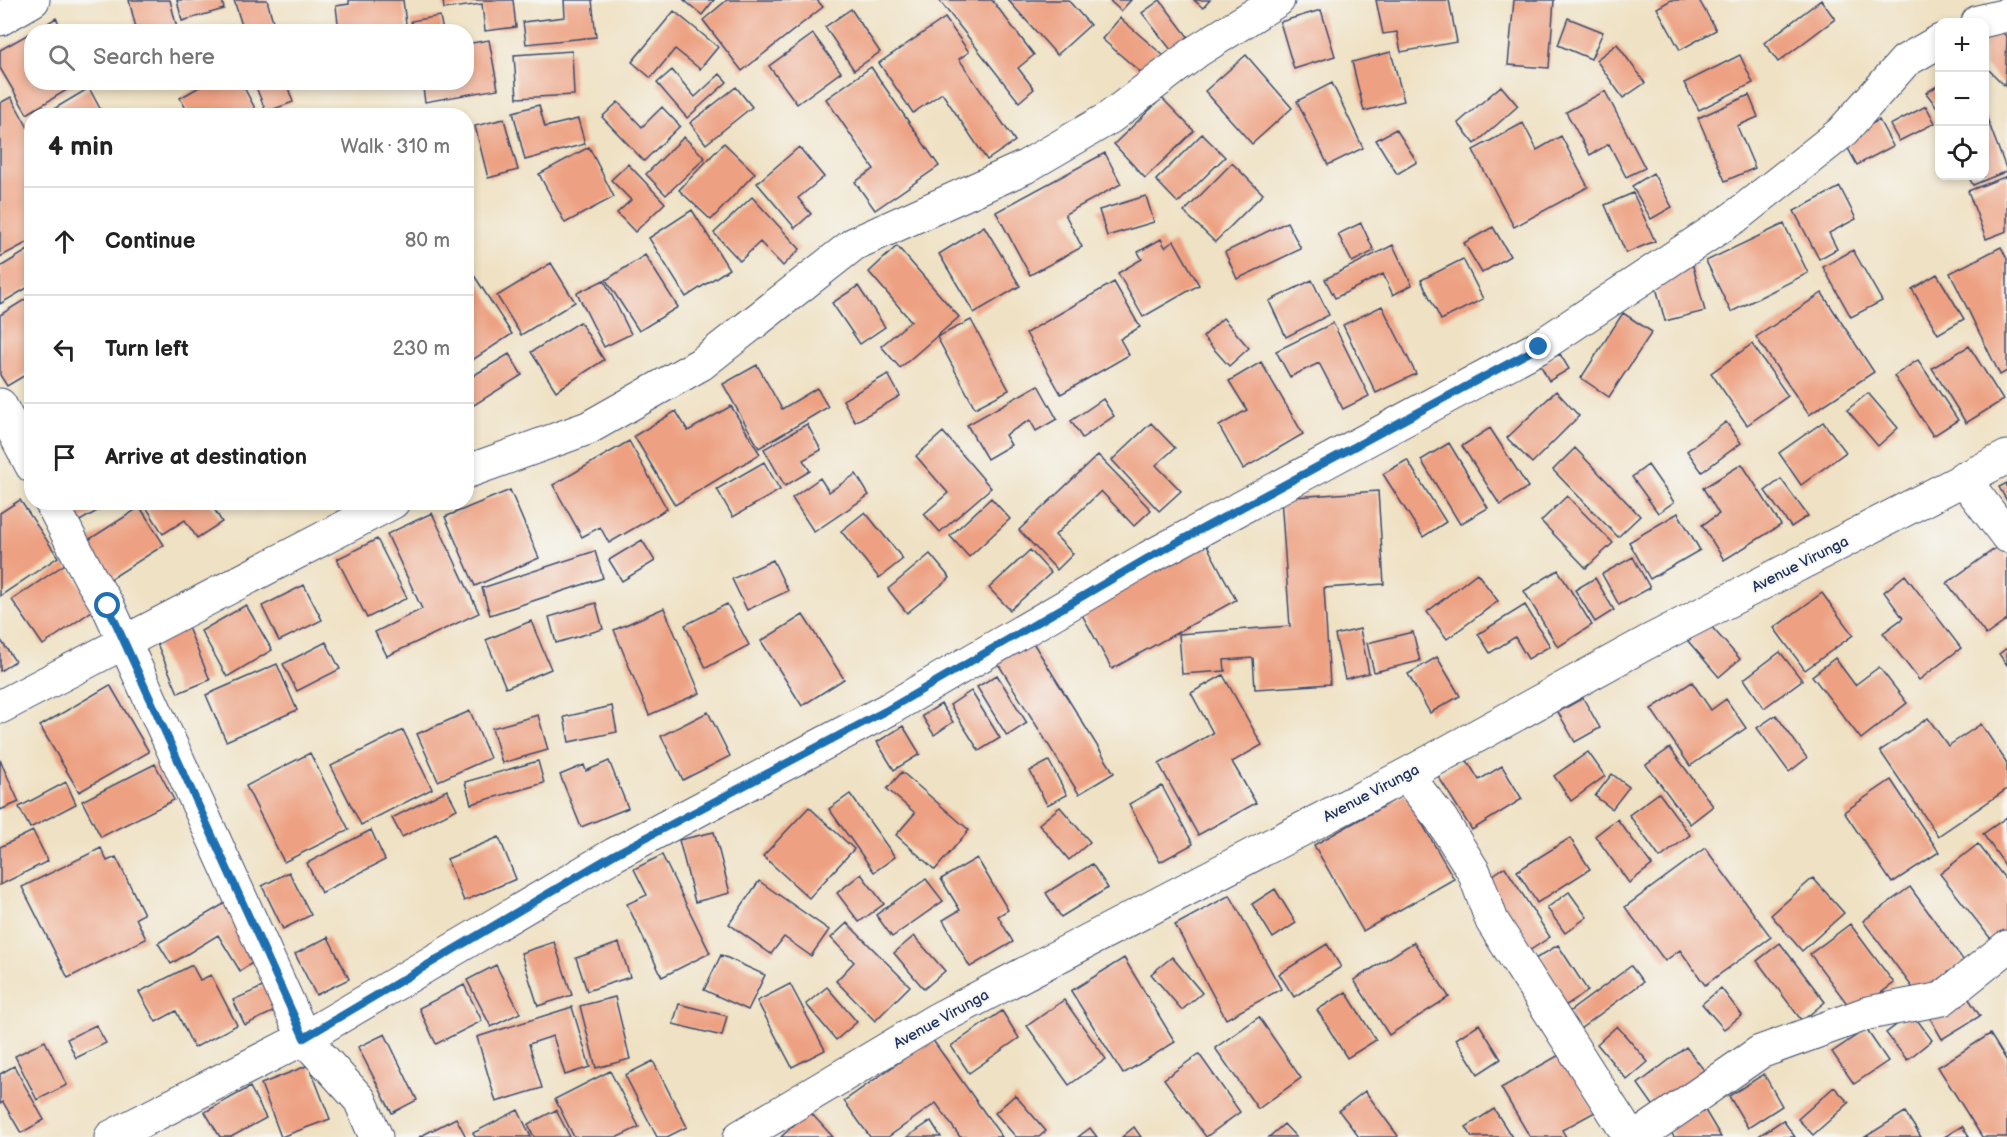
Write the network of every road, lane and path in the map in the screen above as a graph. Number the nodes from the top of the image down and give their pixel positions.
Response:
1 (33, 0) edge
2 (1278, 0) edge
3 (2007, 15) edge
4 (0, 19) edge
5 (1989, 19) edge
6 (1935, 44) edge
7 (0, 405) edge
8 (24, 451) edge
9 (2007, 457) edge
10 (474, 469) edge
11 (1963, 478) junction
12 (55, 510) edge
13 (378, 510) edge
14 (2007, 536) edge
15 (125, 644) junction
16 (0, 706) edge
17 (1406, 775) junction
18 (2007, 947) edge
19 (304, 1038) junction
20 (111, 1137) edge
21 (376, 1137) edge
22 (740, 1137) edge
23 (1630, 1137) edge
24 (1636, 1137) edge

1 - 4 street
2 - 10 street
3 - 5 street
6 - 19 street
7 - 8 street
9 - 11 street, Avenue Virunga
11 - 14 street
11 - 17 street, Avenue Virunga
12 - 15 street
13 - 15 street
15 - 16 street
15 - 19 street
17 - 22 street, Avenue Virunga
17 - 23 street
18 - 24 street
19 - 20 street
19 - 21 street

